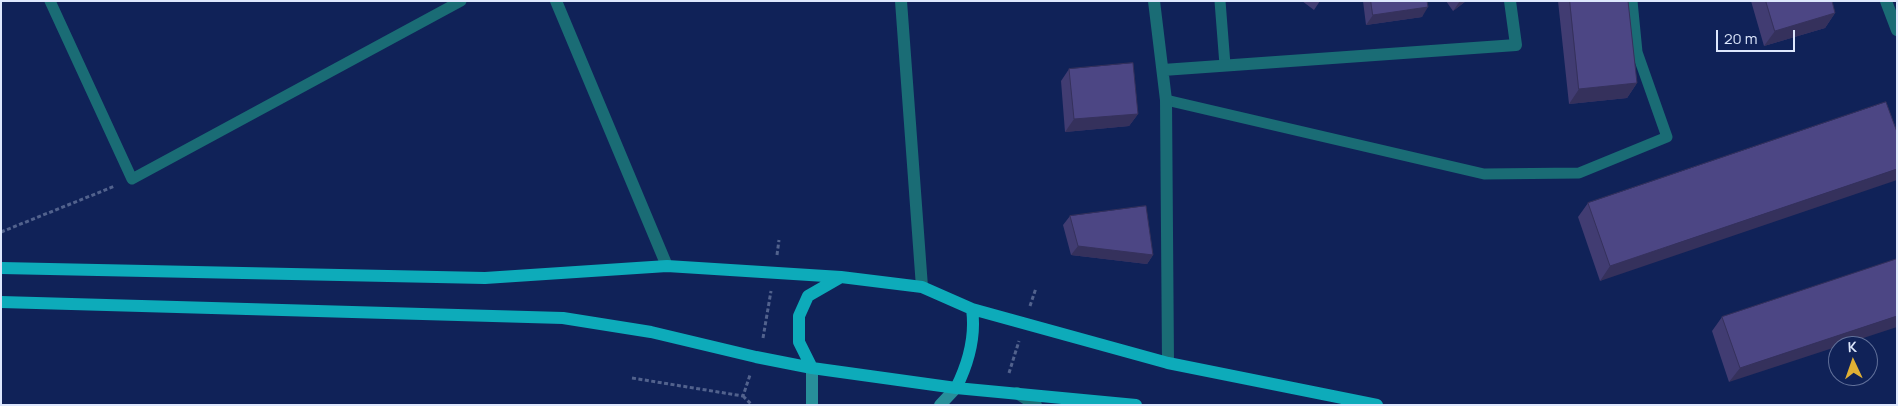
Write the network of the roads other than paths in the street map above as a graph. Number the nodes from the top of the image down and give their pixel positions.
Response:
1 (50, 1) edge
2 (461, 1) edge
3 (556, 1) edge
4 (901, 1) edge
5 (1154, 1) edge
6 (1220, 1) edge
7 (1510, 1) edge
8 (1632, 1) edge
9 (1886, 1) edge
10 (1897, 30) edge
11 (1225, 65) junction
12 (1163, 70) junction
13 (1166, 100) junction
14 (667, 266) junction
15 (1, 268) edge
16 (841, 277) junction
17 (922, 287) junction
18 (1, 302) edge
19 (972, 309) junction
20 (1168, 363) junction
21 (812, 368) junction
22 (956, 388) junction
23 (1017, 393) junction
24 (812, 405) edge
25 (940, 405) edge
26 (1036, 405) edge
27 (1136, 405) edge
28 (1377, 405) edge

1 - 2 lane
3 - 14 street
4 - 17 street
5 - 12 street
6 - 11 lane
7 - 11 street
8 - 13 lane
9 - 10 street
11 - 12 street
12 - 13 street
13 - 20 street
14 - 15 main road
14 - 16 main road
16 - 17 main road
16 - 21 main road
17 - 19 main road
18 - 21 main road
19 - 20 main road
19 - 22 main road
20 - 28 main road
21 - 22 main road
21 - 24 street
22 - 23 main road
22 - 25 street
23 - 26 street
23 - 27 main road

